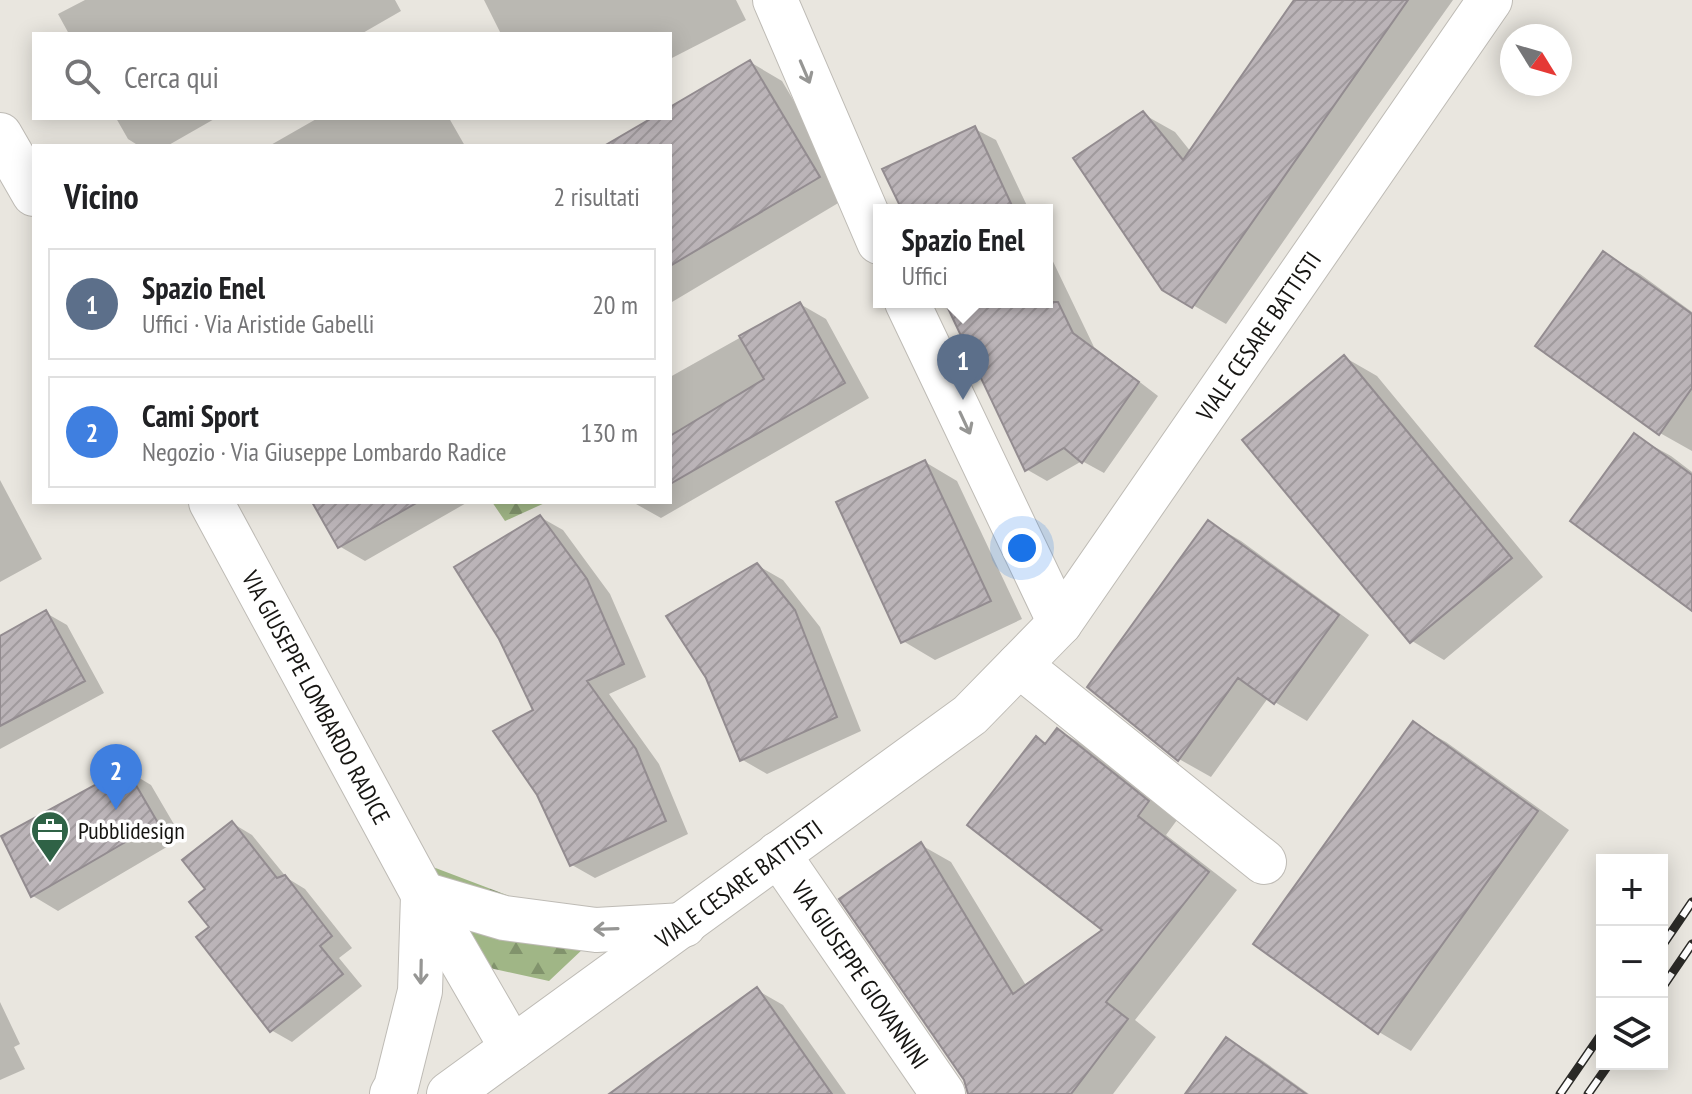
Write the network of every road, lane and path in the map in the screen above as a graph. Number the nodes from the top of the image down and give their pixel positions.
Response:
1 (775, 0) edge
2 (1490, 0) edge
3 (0, 135) edge
4 (32, 191) edge
5 (873, 228) edge
6 (910, 308) edge
7 (212, 504) edge
8 (1060, 623) junction
9 (1019, 665) junction
10 (778, 854) junction
11 (1264, 862) dead end
12 (423, 894) junction
13 (684, 925) junction
14 (512, 1048) junction
15 (392, 1094) edge
16 (449, 1094) edge
17 (943, 1094) edge

1 -> 5 street
2 - 8 street, VIALE CESARE BATTISTI
3 - 4 street
6 -> 8 street
7 - 12 street, VIA GIUSEPPE LOMBARDO RADICE
8 - 9 street, VIALE CESARE BATTISTI
9 - 10 street, VIALE CESARE BATTISTI
9 - 11 street
10 - 13 street, VIALE CESARE BATTISTI
10 - 17 street, VIA GIUSEPPE GIOVANNINI
13 -> 12 street
12 - 14 street, VIA GIUSEPPE LOMBARDO RADICE
12 -> 15 street
13 - 14 street, VIALE CESARE BATTISTI
14 - 16 street, VIALE CESARE BATTISTI

